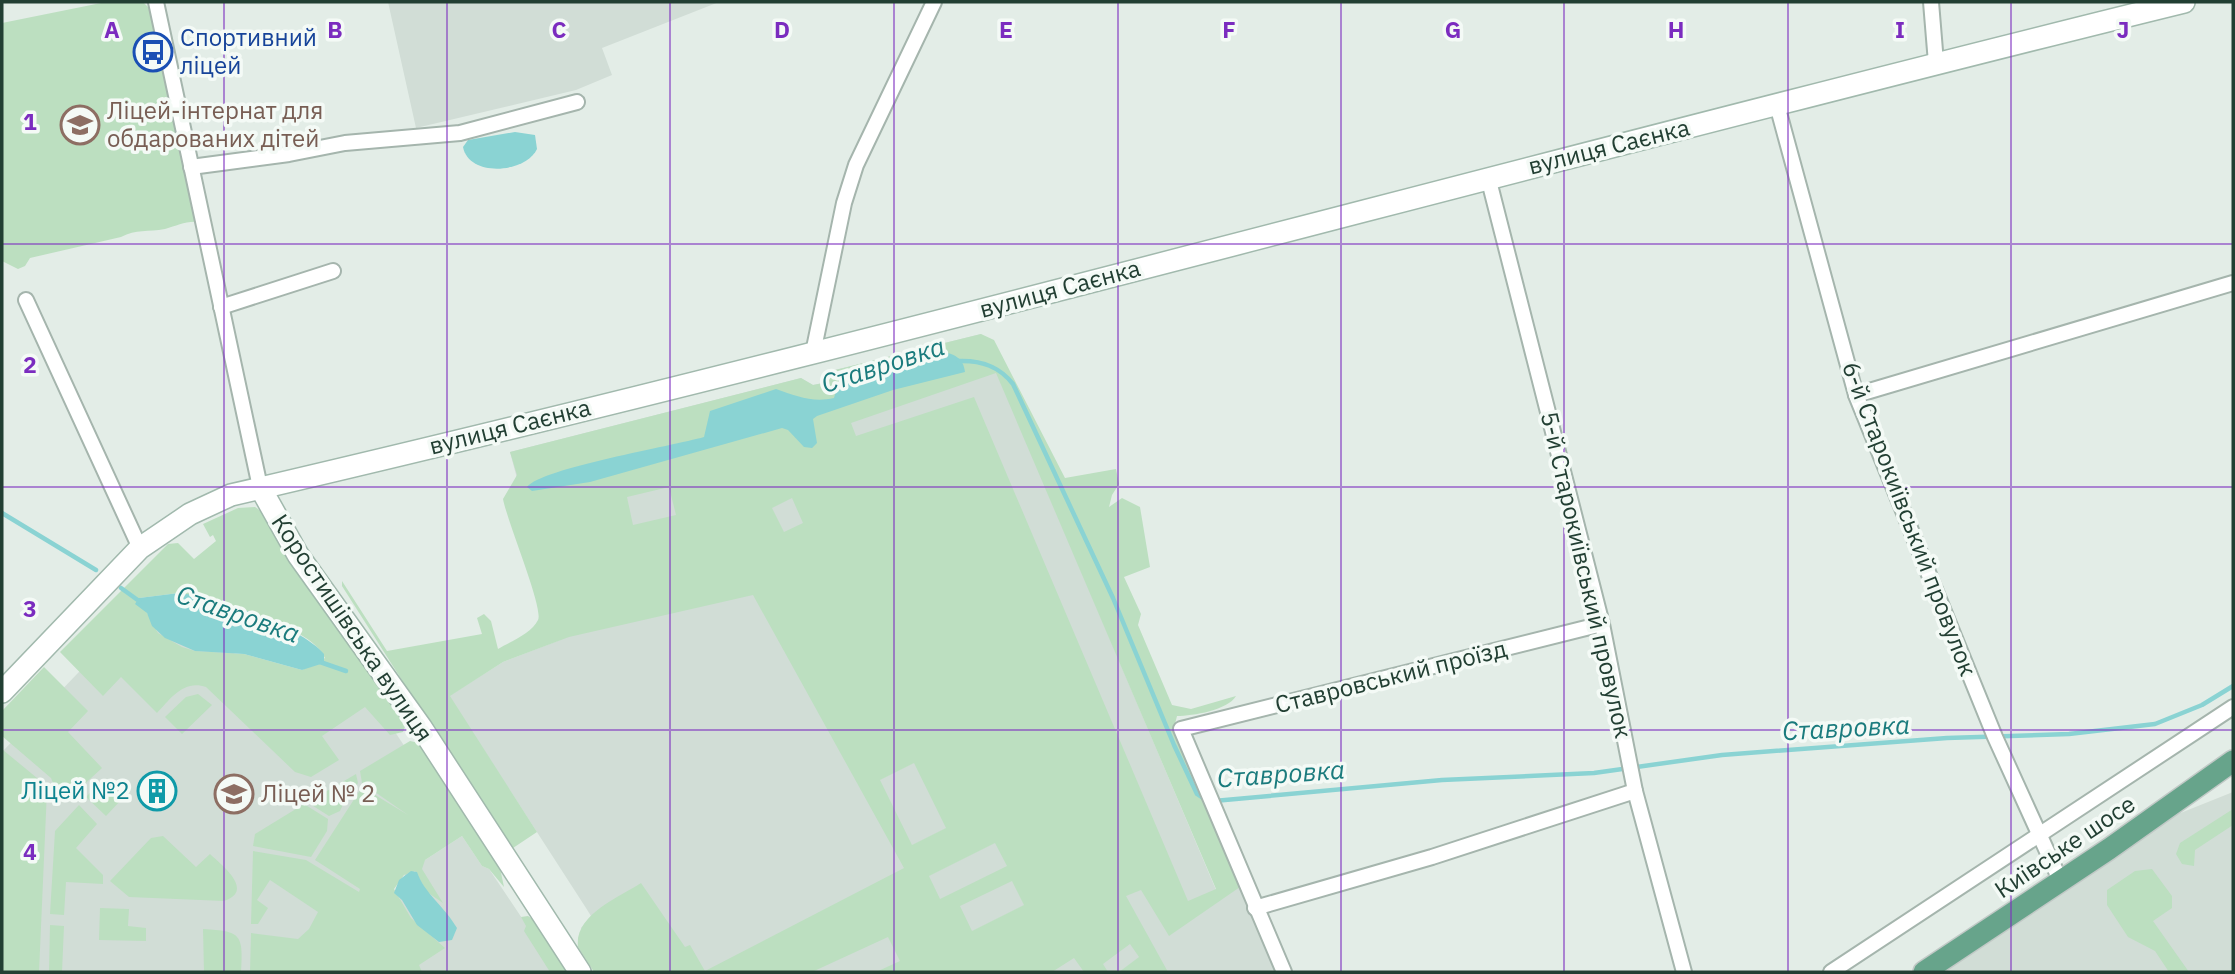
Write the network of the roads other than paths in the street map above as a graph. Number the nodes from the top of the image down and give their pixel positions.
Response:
1 (156, 2) edge
2 (934, 2) edge
3 (1931, 2) edge
4 (2184, 2) edge
5 (1936, 63) junction
6 (577, 102) dead end
7 (1777, 105) junction
8 (191, 167) junction
9 (1488, 177) junction
10 (333, 271) dead end
11 (2233, 283) edge
12 (26, 300) dead end
13 (221, 307) junction
14 (813, 354) junction
15 (1856, 395) junction
16 (260, 487) junction
17 (140, 548) junction
18 (1602, 624) junction
19 (2, 692) edge
20 (2233, 707) edge
21 (2233, 761) edge
22 (1635, 791) junction
23 (2039, 837) junction
24 (2061, 882) junction
25 (1255, 908) junction
26 (580, 972) edge
27 (1284, 972) edge
28 (1684, 972) edge
29 (1831, 972) edge
30 (1924, 972) edge

1 - 8 street, Коростишівська вулиця
2 - 14 street
3 - 5 street
4 - 5 street, вулиця Саєнка
5 - 7 street, вулиця Саєнка
6 - 8 street
7 - 9 street, вулиця Саєнка
7 - 15 street, 6-й Старокиївський провулок
8 - 13 street, Коростишівська вулиця
9 - 14 street, вулиця Саєнка
9 - 18 street, 5-й Старокиївський провулок
10 - 13 street
11 - 15 street
12 - 17 street
13 - 16 street, Коростишівська вулиця
14 - 16 street, вулиця Саєнка
15 - 23 street, 6-й Старокиївський провулок
16 - 17 street, вулиця Саєнка
16 - 26 street, Коростишівська вулиця
17 - 19 street, вулиця Саєнка
18 - 22 street, 5-й Старокиївський провулок
18 - 25 street, Ставровський проїзд
20 - 23 street
21 - 24 main road, Київське шосе
22 - 25 street
22 - 28 street, 5-й Старокиївський провулок
23 - 24 street, 6-й Старокиївський провулок
23 - 29 street
24 - 30 main road, Київське шосе
25 - 27 street

